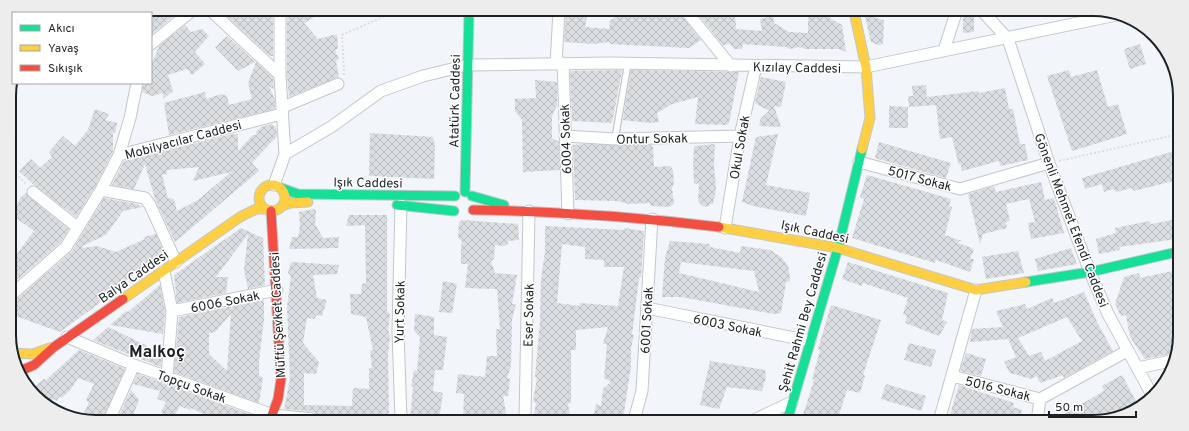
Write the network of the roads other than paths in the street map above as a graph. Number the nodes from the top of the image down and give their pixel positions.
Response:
1 (185, 16) edge
2 (216, 16) edge
3 (280, 16) edge
4 (469, 16) edge
5 (559, 16) edge
6 (690, 16) edge
7 (855, 16) edge
8 (955, 16) edge
9 (987, 16) edge
10 (1105, 17) edge
11 (1008, 38) junction
12 (152, 43) edge
13 (944, 50) junction
14 (628, 63) junction
15 (559, 64) junction
16 (468, 65) junction
17 (731, 66) junction
18 (756, 66) junction
19 (866, 67) junction
20 (280, 75) junction
21 (137, 84) edge
22 (338, 84) road end
23 (283, 110) junction
24 (565, 136) junction
25 (740, 136) junction
26 (615, 139) junction
27 (285, 154) junction
28 (119, 155) junction
29 (859, 162) junction
30 (1049, 163) junction
31 (278, 186) junction
32 (101, 190) junction
33 (260, 191) junction
34 (33, 192) road end
35 (468, 194) junction
36 (455, 196) junction
37 (401, 205) junction
38 (282, 206) junction
39 (268, 210) junction
40 (473, 210) junction
41 (454, 211) junction
42 (529, 211) junction
43 (568, 214) junction
44 (652, 219) junction
45 (77, 227) junction
46 (226, 227) junction
47 (725, 228) junction
48 (838, 248) junction
49 (1173, 253) edge
50 (176, 262) junction
51 (164, 271) junction
52 (1090, 272) junction
53 (277, 290) junction
54 (976, 290) junction
55 (16, 291) edge
56 (647, 308) junction
57 (172, 311) junction
58 (67, 337) junction
59 (810, 341) junction
60 (54, 346) junction
61 (1127, 351) junction
62 (18, 353) edge
63 (1169, 362) edge
64 (134, 365) junction
65 (1138, 368) junction
66 (24, 369) edge
67 (952, 376) junction
68 (167, 377) junction
69 (1150, 392) edge
70 (1040, 399) junction
71 (792, 402) junction
72 (111, 415) edge
73 (267, 415) edge
74 (273, 415) edge
75 (401, 415) edge
76 (525, 415) edge
77 (635, 415) edge
78 (765, 415) edge
79 (788, 415) edge
80 (941, 415) edge
81 (1040, 415) edge

1 - 12 street
2 - 20 street
3 - 20 street
4 - 16 main road, Atatürk Caddesi
5 - 15 street, 6004 Sokak
6 - 17 street
7 - 19 main road, Şehit Rahmi Bey Caddesi
8 - 13 street
9 - 11 street
10 - 11 street, Kızılay Caddesi
11 - 13 street, Kızılay Caddesi
11 - 30 street, Gönenli Mehmet Efendi Caddesi
13 - 19 street, Kızılay Caddesi
14 - 15 street, Kızılay Caddesi
14 - 17 street, Kızılay Caddesi
14 - 26 lane
15 - 16 street, Kızılay Caddesi
15 - 24 street, 6004 Sokak
16 - 27 street, Kızılay Caddesi
16 - 35 main road, Atatürk Caddesi
17 - 18 street, Kızılay Caddesi
18 - 19 street, Kızılay Caddesi
18 - 25 street, Okul Sokak
19 - 29 main road, Şehit Rahmi Bey Caddesi
20 - 23 street
21 - 28 street
22 - 23 street, Mobilyacılar Caddesi
23 - 27 street
23 - 28 street, Mobilyacılar Caddesi
24 - 26 street, Ontur Sokak
24 - 43 street, 6004 Sokak
25 - 26 street, Ontur Sokak
25 - 47 street, Okul Sokak
27 - 31 street
28 - 32 street, Mobilyacılar Caddesi
29 - 30 street, 5017 Sokak
29 - 48 main road, Şehit Rahmi Bey Caddesi
30 - 52 street, Gönenli Mehmet Efendi Caddesi
31 - 33 main road
31 - 36 main road, Işık Caddesi
31 - 38 main road
32 - 45 street, Mobilyacılar Caddesi
32 - 50 street
33 - 39 main road, Müftü Şevket Caddesi
33 - 46 main road, Balya Caddesi
34 - 45 street
35 - 36 main road, Işık Caddesi
35 - 40 main road
35 - 42 main road, Işık Caddesi
36 - 41 main road
37 - 38 main road, Işık Caddesi
37 - 41 main road, Işık Caddesi
37 - 75 street, Yurt Sokak
38 - 39 main road
39 - 46 main road, Balya Caddesi
39 - 53 main road, Müftü Şevket Caddesi
40 - 41 main road, Işık Caddesi
40 - 42 main road, Işık Caddesi
42 - 43 main road, Işık Caddesi
42 - 76 street, Eser Sokak
43 - 44 main road, Işık Caddesi
44 - 47 main road, Işık Caddesi
44 - 56 street, 6001 Sokak
45 - 55 street, Mobilyacılar Caddesi
46 - 50 main road, Balya Caddesi
47 - 48 main road, Işık Caddesi
48 - 54 main road, Işık Caddesi
48 - 59 main road, Şehit Rahmi Bey Caddesi
49 - 52 main road, Işık Caddesi
50 - 51 main road, Balya Caddesi
51 - 57 street
51 - 58 main road, Balya Caddesi
52 - 54 main road, Işık Caddesi
52 - 61 street, Gönenli Mehmet Efendi Caddesi
53 - 57 street, 6006 Sokak
53 - 74 main road, Müftü Şevket Caddesi
54 - 67 street
56 - 59 street, 6003 Sokak
56 - 77 street, 6001 Sokak
57 - 68 street
58 - 60 main road, Balya Caddesi
58 - 64 street, Topçu Sokak
59 - 71 main road, Şehit Rahmi Bey Caddesi
60 - 62 main road, Balya Caddesi
60 - 66 main road, Balya Caddesi
61 - 65 street, Gönenli Mehmet Efendi Caddesi
61 - 70 street, 5016 Sokak
63 - 65 street
64 - 68 street, Topçu Sokak
64 - 72 street
65 - 69 street, Gönenli Mehmet Efendi Caddesi
67 - 70 street, 5016 Sokak
67 - 80 street
68 - 73 street, Topçu Sokak
70 - 81 street
71 - 78 street
71 - 79 main road, Şehit Rahmi Bey Caddesi

